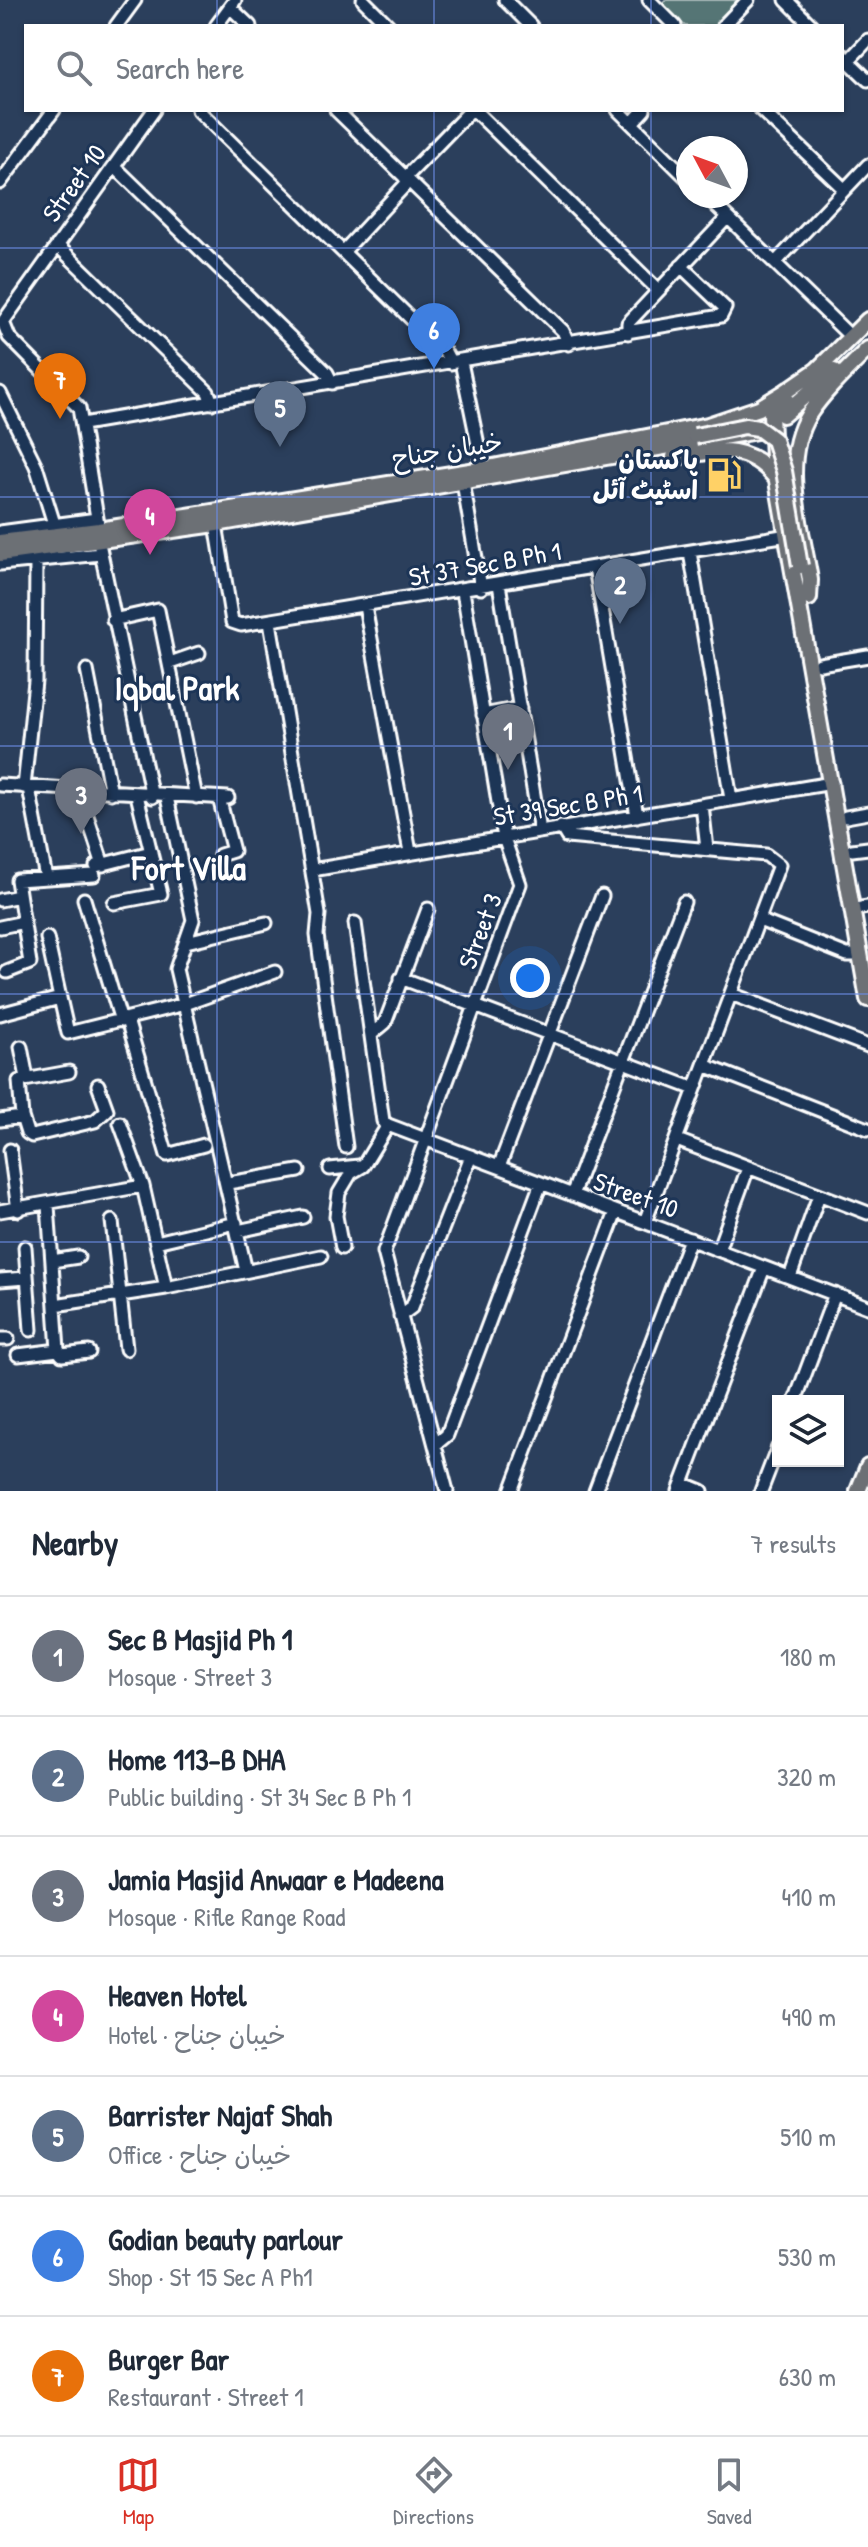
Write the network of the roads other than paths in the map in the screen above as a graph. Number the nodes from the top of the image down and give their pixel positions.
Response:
1 (135, 0) edge
2 (363, 0) edge
3 (505, 0) edge
4 (649, 0) edge
5 (748, 0) edge
6 (792, 2) edge
7 (232, 3) edge
8 (117, 24) edge
9 (217, 24) edge
10 (248, 24) edge
11 (387, 24) edge
12 (529, 24) edge
13 (673, 24) edge
14 (725, 24) edge
15 (810, 24) edge
16 (868, 40) edge
17 (845, 58) edge
18 (868, 80) edge
19 (53, 112) edge
20 (153, 112) edge
21 (200, 112) edge
22 (338, 112) edge
23 (470, 112) edge
24 (474, 112) edge
25 (620, 112) edge
26 (642, 112) edge
27 (763, 112) edge
28 (632, 123) junction
29 (868, 165) edge
30 (114, 166) junction
31 (676, 167) edge
32 (407, 180) junction
33 (0, 183) edge
34 (844, 189) junction
35 (717, 208) edge
36 (727, 218) junction
37 (57, 245) junction
38 (343, 252) junction
39 (775, 263) junction
40 (681, 266) junction
41 (658, 290) junction
42 (868, 320) edge
43 (628, 333) junction
44 (868, 336) edge
45 (851, 337) junction
46 (569, 344) junction
47 (868, 349) edge
48 (456, 362) junction
49 (817, 370) junction
50 (332, 383) junction
51 (0, 393) edge
52 (212, 403) junction
53 (776, 417) junction
54 (83, 424) junction
55 (708, 425) junction
56 (757, 431) dead end
57 (799, 437) junction
58 (728, 451) junction
59 (528, 466) junction
60 (483, 469) junction
61 (776, 477) junction
62 (463, 482) junction
63 (216, 524) junction
64 (55, 527) junction
65 (0, 532) edge
66 (788, 535) junction
67 (99, 536) junction
68 (0, 542) edge
69 (690, 552) junction
70 (0, 554) edge
71 (36, 561) junction
72 (0, 564) edge
73 (595, 567) junction
74 (499, 584) junction
75 (481, 588) junction
76 (463, 591) junction
77 (809, 598) junction
78 (365, 606) junction
79 (113, 620) junction
80 (270, 622) junction
81 (199, 653) dead end
82 (868, 656) edge
83 (170, 663) junction
84 (820, 664) junction
85 (87, 670) dead end
86 (520, 708) junction
87 (483, 715) junction
88 (832, 783) junction
89 (0, 785) edge
90 (27, 787) junction
91 (79, 791) junction
92 (111, 793) junction
93 (137, 795) junction
94 (152, 797) junction
95 (167, 797) junction
96 (196, 797) junction
97 (731, 799) junction
98 (702, 805) junction
99 (868, 813) edge
100 (637, 816) junction
101 (846, 817) junction
102 (561, 827) junction
103 (540, 831) junction
104 (504, 838) junction
105 (868, 848) edge
106 (707, 849) junction
107 (852, 850) junction
108 (151, 852) junction
109 (410, 852) junction
110 (220, 855) dead end
111 (98, 869) junction
112 (312, 870) junction
113 (46, 878) junction
114 (0, 886) edge
115 (19, 896) junction
116 (602, 896) dead end
117 (84, 899) dead end
118 (0, 900) edge
119 (684, 902) dead end
120 (114, 903) dead end
121 (864, 907) edge
122 (428, 909) dead end
123 (193, 920) junction
124 (759, 920) junction
125 (24, 922) junction
126 (266, 923) dead end
127 (355, 923) dead end
128 (0, 927) edge
129 (210, 936) junction
130 (47, 938) dead end
131 (186, 942) junction
132 (865, 953) edge
133 (7, 972) dead end
134 (275, 972) dead end
135 (401, 978) junction
136 (731, 994) junction
137 (60, 998) junction
138 (868, 999) edge
139 (185, 1004) junction
140 (476, 1006) junction
141 (0, 1014) edge
142 (124, 1020) junction
143 (373, 1033) junction
144 (550, 1034) junction
145 (868, 1046) edge
146 (21, 1047) dead end
147 (622, 1062) junction
148 (704, 1065) junction
149 (69, 1072) dead end
150 (27, 1078) junction
151 (98, 1085) dead end
152 (695, 1089) junction
153 (22, 1117) junction
154 (0, 1120) edge
155 (120, 1123) dead end
156 (388, 1125) junction
157 (868, 1129) edge
158 (425, 1139) junction
159 (677, 1140) junction
160 (204, 1145) dead end
161 (346, 1147) dead end
162 (10, 1150) dead end
163 (471, 1156) junction
164 (363, 1166) junction
165 (499, 1167) junction
166 (748, 1168) junction
167 (330, 1169) dead end
168 (299, 1171) dead end
169 (228, 1183) junction
170 (541, 1183) junction
171 (143, 1186) junction
172 (572, 1195) junction
173 (819, 1195) junction
174 (48, 1205) junction
175 (18, 1210) junction
176 (0, 1211) edge
177 (616, 1212) junction
178 (868, 1213) edge
179 (303, 1217) dead end
180 (112, 1221) dead end
181 (645, 1222) junction
182 (237, 1227) junction
183 (690, 1239) junction
184 (156, 1242) junction
185 (25, 1247) dead end
186 (342, 1248) dead end
187 (718, 1250) junction
188 (321, 1256) dead end
189 (78, 1257) dead end
190 (52, 1261) junction
191 (764, 1268) junction
192 (246, 1271) junction
193 (790, 1277) junction
194 (26, 1278) junction
195 (0, 1280) edge
196 (166, 1288) junction
197 (835, 1294) junction
198 (123, 1295) junction
199 (55, 1305) junction
200 (868, 1307) edge
201 (400, 1316) junction
202 (31, 1330) dead end
203 (126, 1349) dead end
204 (58, 1350) junction
205 (89, 1352) dead end
206 (18, 1355) dead end
207 (797, 1395) edge
208 (435, 1445) junction
209 (772, 1463) edge
210 (868, 1466) edge
211 (680, 1487) edge
212 (447, 1491) edge
213 (511, 1491) edge
214 (595, 1491) edge
215 (702, 1491) edge
216 (761, 1491) edge
217 (858, 1491) edge

1 - 8 street
2 - 11 street
3 - 12 street
4 - 13 street
5 - 14 street
6 - 15 street
7 - 9 street
7 - 10 street
16 - 17 street
17 - 18 street
19 - 33 street
20 - 30 street, Street 10
21 - 38 street
22 - 32 street
23 - 32 street
24 - 41 street
25 - 28 street
26 - 28 street
27 - 34 street
28 - 31 street
29 - 34 street
30 - 37 street, Street 10
30 - 50 street
32 - 38 street
32 - 46 street
34 - 39 street
35 - 36 street
36 - 39 street
36 - 40 street
37 - 52 street
37 - 54 street, Street 10
38 - 48 street
39 - 45 street
40 - 41 street
40 - 43 street
41 - 43 street
42 - 45 main road, خیبان جناح
43 - 46 street
44 - 53 main road
45 - 49 main road, خیبان جناح
46 - 48 street
47 - 57 main road
48 - 50 street
48 - 60 street
49 - 53 main road
49 - 55 main road, خیبان جناح
50 - 52 street
51 - 64 street
52 - 54 street
53 - 57 main road
53 - 61 main road
54 - 67 street
55 - 58 main road
55 - 59 main road, خیبان جناح
56 - 59 main road, خیبان جناح
57 - 77 main road
58 - 59 main road
58 - 61 main road
59 - 60 main road, خیبان جناح
59 - 62 main road, خیبان جناح
59 - 77 main road, bridge
60 - 67 main road, خیبان جناح
61 - 66 main road
62 - 63 main road, خیبان جناح
62 - 75 street
63 - 67 main road, خیبان جناح
63 - 80 street, St 37 Sec B Ph 1
64 - 65 street
64 - 67 street
66 - 69 street, St 37 Sec B Ph 1
66 - 88 main road
67 - 68 main road, خیبان جناح
67 - 70 main road, خیبان جناح
67 - 71 street
67 - 79 street
69 - 73 street, St 37 Sec B Ph 1
69 - 97 street
71 - 72 street
71 - 90 street
73 - 74 street, St 37 Sec B Ph 1
73 - 100 street
74 - 75 street, St 37 Sec B Ph 1
74 - 86 street
75 - 76 street, St 37 Sec B Ph 1
76 - 78 street, St 37 Sec B Ph 1
76 - 87 street, Street 3
77 - 84 main road
78 - 80 street, St 37 Sec B Ph 1
78 - 109 street
79 - 83 street
79 - 94 street
80 - 112 street
81 - 83 street
82 - 84 street
83 - 96 street
84 - 101 main road
85 - 92 street
86 - 87 street
86 - 103 street
87 - 104 street, Street 3
88 - 97 street, St 39 Sec B Ph 1
88 - 132 main road
89 - 90 street
90 - 91 street
90 - 113 street
91 - 92 street
91 - 111 street
92 - 93 street
93 - 94 street
93 - 108 street
94 - 95 street
95 - 96 street
95 - 123 street
96 - 110 street
97 - 98 street, St 39 Sec B Ph 1
98 - 100 street, St 39 Sec B Ph 1
98 - 106 street
99 - 101 street
100 - 102 street, St 39 Sec B Ph 1
101 - 107 main road
102 - 103 street, St 39 Sec B Ph 1
102 - 106 street
103 - 104 street, St 39 Sec B Ph 1
104 - 109 street, St 39 Sec B Ph 1
104 - 140 street, Street 3
105 - 107 street
106 - 124 street
107 - 121 main road
108 - 111 street
108 - 120 street
109 - 112 street, St 39 Sec B Ph 1
111 - 113 street
112 - 161 street
113 - 115 street
114 - 118 street
115 - 118 street
115 - 125 street
116 - 144 street
117 - 142 street
119 - 147 street
121 - 132 main road
122 - 135 street
123 - 129 street
123 - 131 street
124 - 132 street
124 - 136 street
125 - 128 street
125 - 133 street
126 - 129 street
127 - 143 street
129 - 131 street
130 - 137 street
131 - 139 street
132 - 138 main road
134 - 139 street
135 - 140 street
135 - 143 street
136 - 145 street
136 - 148 street
137 - 141 street
137 - 142 street
139 - 142 street
139 - 169 street
140 - 144 street
140 - 158 street, Street 3
142 - 160 street
143 - 156 street
144 - 147 street
144 - 165 street
146 - 150 street
147 - 152 street
147 - 172 street
148 - 152 street
148 - 157 street
149 - 150 street
150 - 153 street
151 - 153 street
152 - 159 street
153 - 154 street
155 - 171 street
156 - 158 street, Street 10
156 - 164 street
158 - 163 street, Street 10
158 - 201 street, Street 3
159 - 166 street
159 - 181 street
162 - 175 street
163 - 165 street, Street 10
163 - 201 street
164 - 167 street
164 - 186 street
165 - 170 street, Street 10
166 - 173 street
166 - 187 street
168 - 169 street
169 - 182 street
170 - 172 street, Street 10
170 - 208 street
171 - 174 street
171 - 184 street
172 - 177 street, Street 10
173 - 178 street
173 - 193 street
174 - 175 street
174 - 190 street
175 - 176 street
177 - 181 street, Street 10
177 - 213 street
179 - 182 street
180 - 198 street
181 - 183 street, Street 10
182 - 184 street
182 - 192 street
183 - 187 street, Street 10
183 - 214 street
184 - 196 street
185 - 194 street
187 - 191 street, Street 10
188 - 192 street
189 - 190 street
190 - 199 street
191 - 193 street, Street 10
191 - 211 street
192 - 196 street
193 - 197 street, Street 10
194 - 195 street
194 - 202 street
196 - 198 street
197 - 200 street, Street 10
197 - 207 street
198 - 199 street
198 - 203 street
199 - 204 street
201 - 208 street, Street 3
204 - 205 street
204 - 206 street
208 - 212 street, Street 3
209 - 216 street
210 - 217 main road
211 - 215 street

